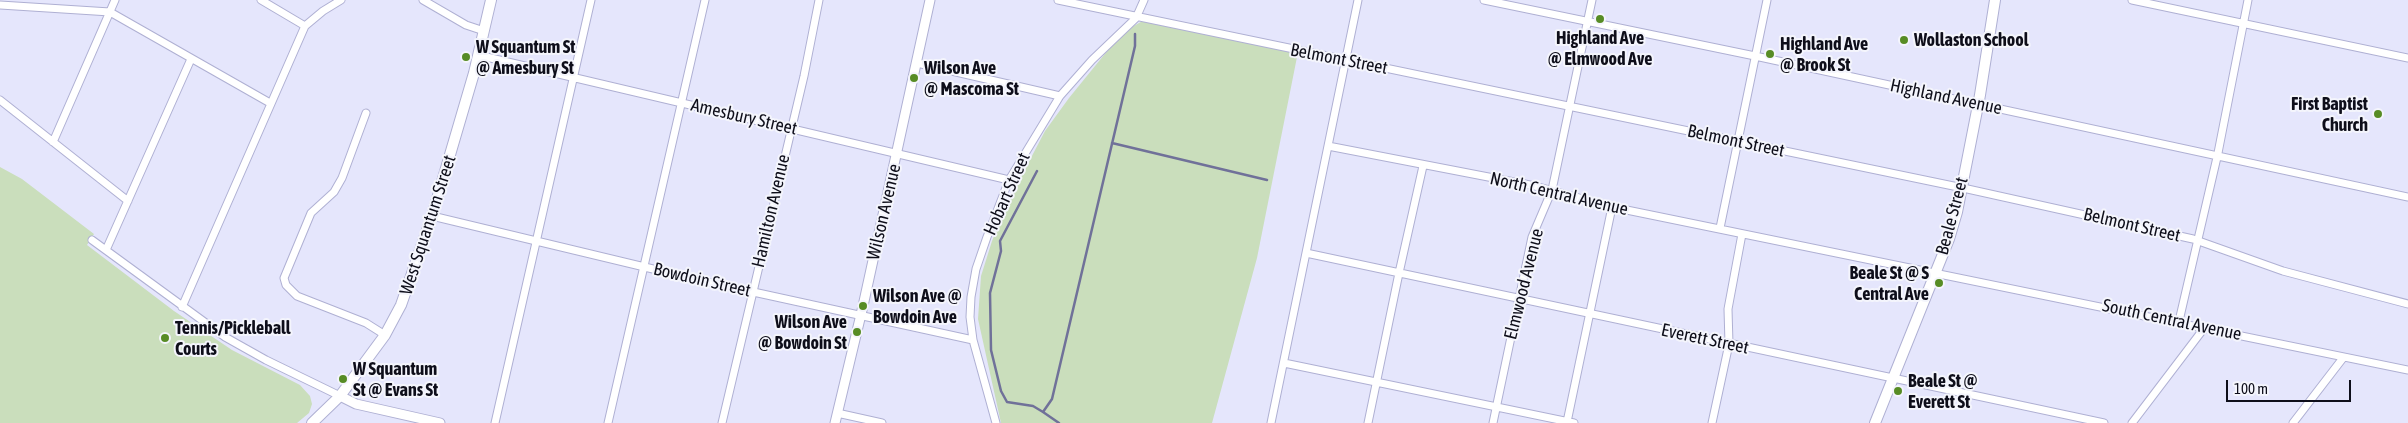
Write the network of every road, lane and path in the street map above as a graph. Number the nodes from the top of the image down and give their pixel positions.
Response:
1 (115, 0) edge
2 (261, 0) edge
3 (341, 0) edge
4 (423, 0) edge
5 (491, 0) edge
6 (591, 0) edge
7 (705, 0) edge
8 (819, 0) edge
9 (930, 0) edge
10 (1058, 0) edge
11 (1144, 0) edge
12 (1358, 0) edge
13 (1484, 0) edge
14 (1592, 0) edge
15 (1767, 0) edge
16 (1994, 0) edge
17 (2132, 0) edge
18 (2248, 0) edge
19 (0, 5) edge
20 (110, 12) junction
21 (1136, 18) junction
22 (1587, 22) junction
23 (2243, 23) junction
24 (305, 26) junction
25 (484, 31) junction
26 (478, 56) junction
27 (1755, 56) junction
28 (2408, 58) edge
29 (191, 59) junction
30 (1346, 60) junction
31 (917, 63) junction
32 (573, 79) junction
33 (1060, 96) junction
34 (0, 100) edge
35 (270, 103) junction
36 (682, 103) junction
37 (1978, 104) junction
38 (1569, 105) junction
39 (366, 113) dead end
40 (790, 128) junction
41 (1737, 141) junction
42 (53, 142) junction
43 (1328, 146) junction
44 (897, 153) junction
45 (2216, 156) junction
46 (1423, 166) junction
47 (1009, 180) junction
48 (1963, 188) junction
49 (1552, 190) junction
50 (2408, 197) edge
51 (128, 201) junction
52 (1612, 207) junction
53 (432, 216) junction
54 (1720, 228) junction
55 (1742, 234) junction
56 (92, 240) dead end
57 (2197, 241) junction
58 (537, 242) junction
59 (106, 250) junction
60 (1306, 253) junction
61 (644, 266) junction
62 (1936, 272) junction
63 (1399, 273) junction
64 (752, 291) junction
65 (1518, 298) junction
66 (2408, 304) edge
67 (182, 307) junction
68 (1590, 314) junction
69 (861, 316) junction
70 (2179, 322) junction
71 (2205, 327) junction
72 (385, 334) junction
73 (973, 340) junction
74 (1729, 344) junction
75 (2343, 358) junction
76 (1284, 363) junction
77 (2408, 370) edge
78 (1893, 378) junction
79 (1377, 382) junction
80 (340, 396) junction
81 (1497, 406) junction
82 (838, 413) junction
83 (429, 422) edge
84 (1571, 422) edge
85 (312, 423) edge
86 (440, 423) edge
87 (495, 423) edge
88 (608, 423) edge
89 (722, 423) edge
90 (835, 423) edge
91 (882, 423) edge
92 (996, 423) edge
93 (1271, 423) edge
94 (1368, 423) edge
95 (1494, 423) edge
96 (1712, 423) edge
97 (1875, 423) edge
98 (2104, 423) edge
99 (2132, 423) edge
100 (2293, 423) edge

1 - 20 street
2 - 24 street
3 - 24 street
4 - 25 street
5 - 25 main road, West Squantum Street
6 - 32 street
7 - 36 street
8 - 40 street, Hamilton Avenue
9 - 31 street, Wilson Avenue
10 - 21 street, Belmont Street
11 - 21 street, Hobart Street
12 - 30 street
13 - 22 street, Highland Avenue
14 - 22 street, Elmwood Avenue
15 - 27 street
16 - 37 main road, Beale Street
17 - 23 street
18 - 23 street
19 - 20 street
20 - 29 street
20 - 42 street
21 - 30 street, Belmont Street
21 - 33 street, Hobart Street
22 - 27 street, Highland Avenue
22 - 38 street, Elmwood Avenue
23 - 28 street
23 - 45 street
24 - 35 street
25 - 26 main road, West Squantum Street
26 - 32 street, Amesbury Street
26 - 53 main road, West Squantum Street
27 - 37 street, Highland Avenue
27 - 41 street
29 - 35 street
29 - 51 street
30 - 38 street, Belmont Street
30 - 43 street
31 - 33 street
31 - 44 street, Wilson Avenue
32 - 36 street, Amesbury Street
32 - 58 street
33 - 47 street, Hobart Street
34 - 42 street
35 - 67 street
36 - 40 street, Amesbury Street
36 - 61 street
37 - 45 street, Highland Avenue
37 - 48 main road, Beale Street
38 - 41 street, Belmont Street
38 - 49 street, Elmwood Avenue
39 - 72 street
40 - 44 street, Amesbury Street
40 - 64 street, Hamilton Avenue
41 - 48 street, Belmont Street
41 - 54 street
42 - 51 street
43 - 46 street, North Central Avenue
43 - 60 street
44 - 47 street, Amesbury Street
44 - 69 street, Wilson Avenue
45 - 50 street, Highland Avenue
45 - 57 street
46 - 49 street, North Central Avenue
46 - 63 street
47 - 73 street, Hobart Street
48 - 57 street, Belmont Street
48 - 62 main road, Beale Street
49 - 52 street, North Central Avenue
49 - 65 street, Elmwood Avenue
51 - 59 street
52 - 54 street, North Central Avenue
52 - 68 street
53 - 58 street, Bowdoin Street
53 - 72 main road, West Squantum Street
54 - 55 street, North Central Avenue
55 - 62 street, North Central Avenue
55 - 74 street
56 - 59 street
57 - 66 street, Belmont Street
57 - 70 street
58 - 61 street, Bowdoin Street
58 - 87 street
59 - 67 street
60 - 63 street, Everett Street
60 - 76 street
61 - 64 street, Bowdoin Street
61 - 88 street
62 - 70 street, South Central Avenue
62 - 78 main road, Beale Street
63 - 65 street, Everett Street
63 - 79 street
64 - 69 street, Bowdoin Street
64 - 89 street, Hamilton Avenue
65 - 68 street, Everett Street
65 - 81 street, Elmwood Avenue
67 - 80 street
68 - 74 street, Everett Street
68 - 84 street
69 - 73 street, Bowdoin Street
69 - 82 street, Wilson Avenue
70 - 71 street, South Central Avenue
71 - 75 street, South Central Avenue
71 - 99 street
72 - 80 main road, West Squantum Street
73 - 92 street, Hobart Street
74 - 78 street, Everett Street
74 - 96 street
75 - 77 street, South Central Avenue
75 - 100 street
76 - 79 street
76 - 93 street
78 - 97 main road, Beale Street
78 - 98 street, Everett Street
79 - 81 street
79 - 94 street
80 - 83 street
80 - 85 main road, West Squantum Street
81 - 84 street
81 - 95 street, Elmwood Avenue
82 - 90 street, Wilson Avenue
82 - 91 street
83 - 86 street

